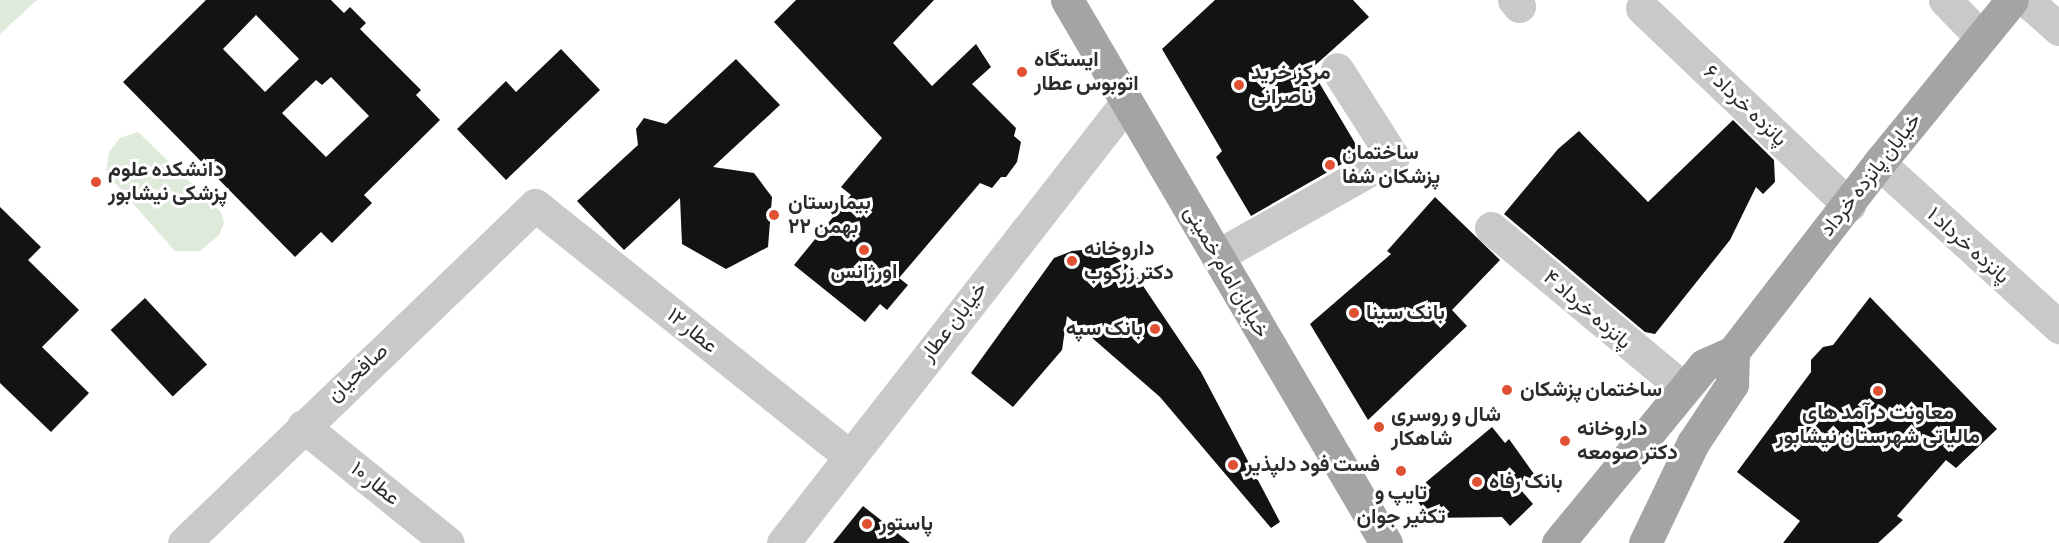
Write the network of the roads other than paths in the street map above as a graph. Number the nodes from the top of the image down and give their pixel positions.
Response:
1 (1067, 0) edge
2 (1945, 0) edge
3 (2012, 0) edge
4 (2026, 0) edge
5 (1642, 8) dead end
6 (2059, 29) edge
7 (1980, 37) junction
8 (1337, 69) dead end
9 (1127, 102) junction
10 (1879, 163) junction
11 (1848, 205) junction
12 (535, 206) joint
13 (1491, 228) dead end
14 (1217, 256) junction
15 (2059, 327) edge
16 (1733, 352) junction
17 (1684, 389) junction
18 (303, 426) junction
19 (849, 456) junction
20 (184, 543) edge
21 (448, 543) edge
22 (783, 543) edge
23 (1386, 543) edge
24 (1558, 543) edge
25 (1645, 543) edge

1 - 9 main road, خیابان امام خمینی
2 - 7 street
3 - 7 main road, خیابان پانزده خرداد
4 - 6 street
5 - 11 street, پانزده خرداد ۶
7 - 10 main road, خیابان پانزده خرداد
8 - 14 street
9 - 14 main road, خیابان امام خمینی
9 - 19 street, خیابان عطار
10 - 11 main road, خیابان پانزده خرداد
10 - 15 street, پانزده خرداد ۱
11 - 16 main road, خیابان پانزده خرداد
12 - 18 street, صافحیان
12 - 19 street, عطار ۱۲
13 - 17 street, پانزده خرداد ۴
14 - 23 main road, خیابان امام خمینی
16 - 17 main road, خیابان پانزده خرداد
16 - 25 main road
17 - 24 main road, خیابان پانزده خرداد
18 - 20 street, صافحیان
18 - 21 street, عطار ۱۰
19 - 22 street, خیابان عطار

